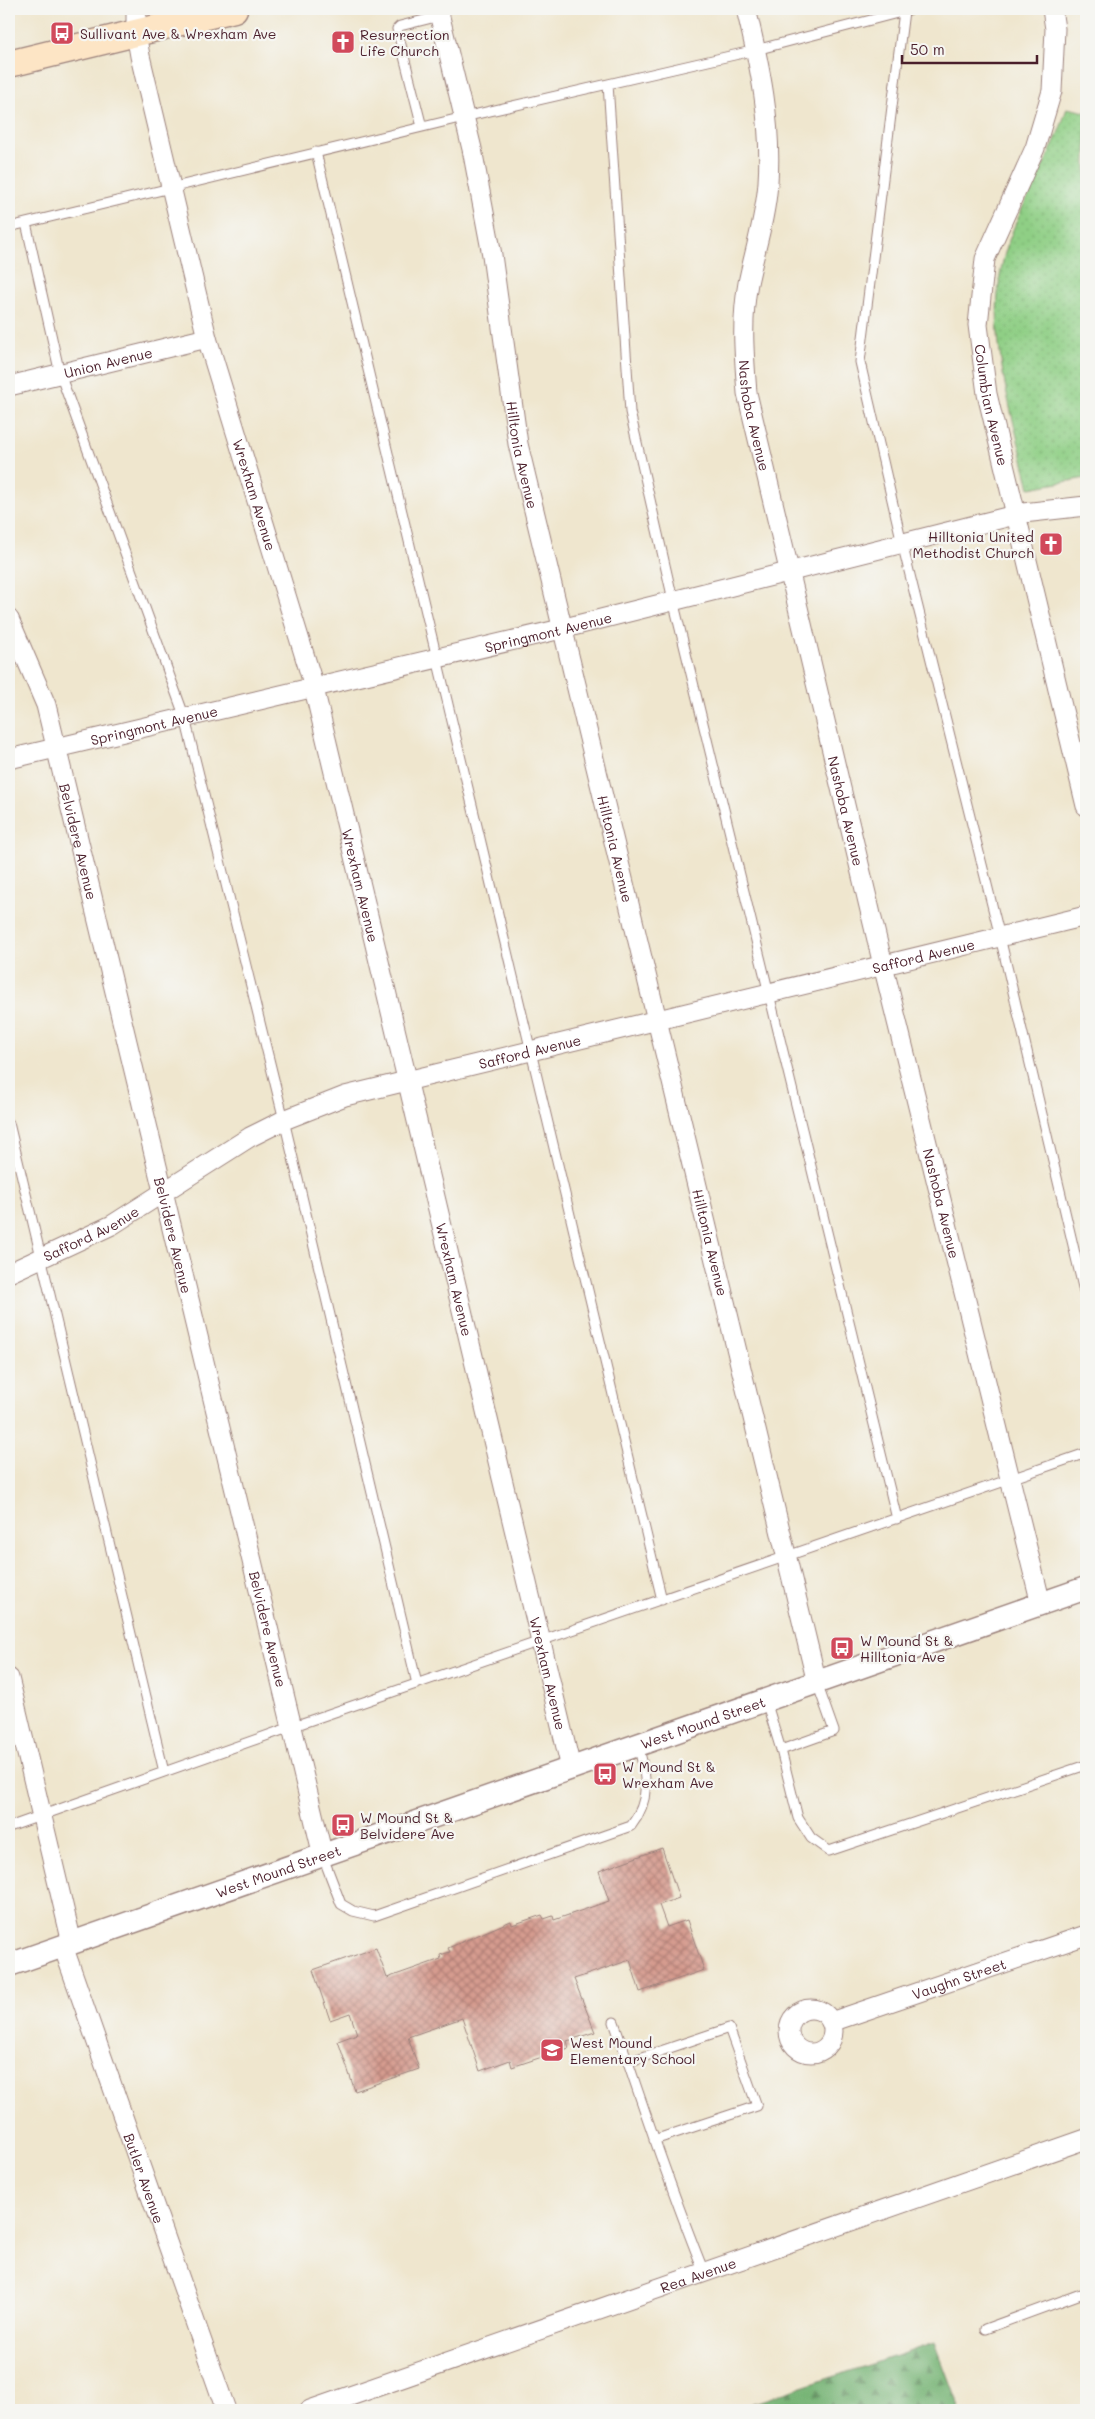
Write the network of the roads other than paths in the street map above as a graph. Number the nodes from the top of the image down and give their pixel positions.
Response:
1 (234, 9) edge
2 (746, 9) edge
3 (1052, 9) edge
4 (908, 10) edge
5 (439, 12) edge
6 (136, 21) edge
7 (756, 50) junction
8 (9, 64) edge
9 (608, 84) junction
10 (464, 117) junction
11 (422, 127) junction
12 (316, 152) junction
13 (171, 187) junction
14 (26, 223) junction
15 (9, 227) edge
16 (207, 338) junction
17 (60, 374) junction
18 (9, 386) edge
19 (1086, 506) edge
20 (1015, 515) junction
21 (902, 543) junction
22 (788, 571) junction
23 (673, 600) junction
24 (9, 619) edge
25 (562, 629) junction
26 (436, 658) junction
27 (313, 687) junction
28 (185, 718) junction
29 (57, 748) junction
30 (9, 760) edge
31 (1086, 806) edge
32 (1086, 916) edge
33 (1000, 937) junction
34 (883, 965) junction
35 (770, 993) junction
36 (656, 1020) junction
37 (532, 1050) junction
38 (406, 1080) junction
39 (284, 1120) junction
40 (9, 1123) edge
41 (162, 1193) junction
42 (41, 1259) junction
43 (9, 1273) edge
44 (1086, 1300) edge
45 (1086, 1453) edge
46 (1010, 1480) junction
47 (897, 1519) junction
48 (786, 1557) junction
49 (1086, 1588) edge
50 (662, 1600) junction
51 (1041, 1604) junction
52 (541, 1642) junction
53 (9, 1678) edge
54 (817, 1683) junction
55 (416, 1684) junction
56 (766, 1701) junction
57 (291, 1727) junction
58 (638, 1745) junction
59 (781, 1750) junction
60 (1086, 1765) edge
61 (571, 1768) junction
62 (164, 1772) junction
63 (42, 1815) junction
64 (9, 1827) edge
65 (322, 1856) junction
66 (1086, 1935) edge
67 (68, 1944) junction
68 (9, 1965) edge
69 (614, 2022) dead end
70 (831, 2022) dead end
71 (628, 2062) junction
72 (1086, 2139) edge
73 (654, 2140) junction
74 (704, 2272) junction
75 (1086, 2292) edge
76 (985, 2329) dead end
77 (226, 2410) edge
78 (310, 2410) edge

1 - 6 main road
2 - 7 street, Nashoba Avenue
3 - 20 street, Columbian Avenue
4 - 7 lane
4 - 21 lane
5 - 10 street, Hilltonia Avenue
5 - 11 lane
6 - 8 main road
6 - 13 street, Wrexham Avenue
7 - 9 lane
7 - 22 street, Nashoba Avenue
9 - 10 lane
9 - 23 lane
10 - 11 lane
10 - 25 street, Hilltonia Avenue
11 - 12 lane
12 - 13 lane
12 - 26 lane
13 - 14 lane
13 - 16 street, Wrexham Avenue
14 - 15 lane
14 - 17 lane
16 - 17 street, Union Avenue
16 - 27 street, Wrexham Avenue
17 - 18 street, Union Avenue
17 - 28 lane
19 - 20 street, Springmont Avenue
20 - 21 street, Springmont Avenue
20 - 31 street, Columbian Avenue
21 - 22 street, Springmont Avenue
21 - 33 lane
22 - 23 street, Springmont Avenue
22 - 34 street, Nashoba Avenue
23 - 25 street, Springmont Avenue
23 - 35 lane
24 - 29 street, Belvidere Avenue
25 - 26 street, Springmont Avenue
25 - 36 street, Hilltonia Avenue
26 - 27 street, Springmont Avenue
26 - 37 lane
27 - 28 street, Springmont Avenue
27 - 38 street, Wrexham Avenue
28 - 29 street, Springmont Avenue
28 - 39 lane
29 - 30 street, Springmont Avenue
29 - 41 street, Belvidere Avenue
32 - 33 street, Safford Avenue
33 - 34 street, Safford Avenue
33 - 44 lane
34 - 35 street, Safford Avenue
34 - 46 street, Nashoba Avenue
35 - 36 street, Safford Avenue
35 - 47 lane
36 - 37 street, Safford Avenue
36 - 48 street, Hilltonia Avenue
37 - 38 street, Safford Avenue
37 - 50 lane
38 - 39 street, Safford Avenue
38 - 52 street, Wrexham Avenue
39 - 41 street, Safford Avenue
39 - 55 lane
40 - 42 lane
41 - 42 street, Safford Avenue
41 - 57 street, Belvidere Avenue
42 - 43 street, Safford Avenue
42 - 62 lane
45 - 46 lane
46 - 47 lane
46 - 51 street, Nashoba Avenue
47 - 48 lane
48 - 50 lane
48 - 54 street, Hilltonia Avenue
49 - 51 street, West Mound Street
50 - 52 lane
51 - 54 street, West Mound Street
52 - 55 lane
52 - 61 street, Wrexham Avenue
53 - 63 street, Butler Avenue
54 - 56 street, West Mound Street
54 - 59 lane
55 - 57 lane
56 - 58 street, West Mound Street
56 - 59 lane
57 - 62 lane
57 - 65 street, Belvidere Avenue
58 - 61 street, West Mound Street
58 - 65 lane
59 - 60 lane
61 - 65 street, West Mound Street
62 - 63 lane
63 - 64 lane
63 - 67 street, Butler Avenue
65 - 67 street, West Mound Street
66 - 70 street, Vaughn Street
67 - 68 street, West Mound Street
67 - 77 street, Butler Avenue
69 - 71 lane
71 - 73 lane
71 - 73 lane
72 - 74 street, Rea Avenue
73 - 74 lane
74 - 78 street, Rea Avenue
75 - 76 lane

